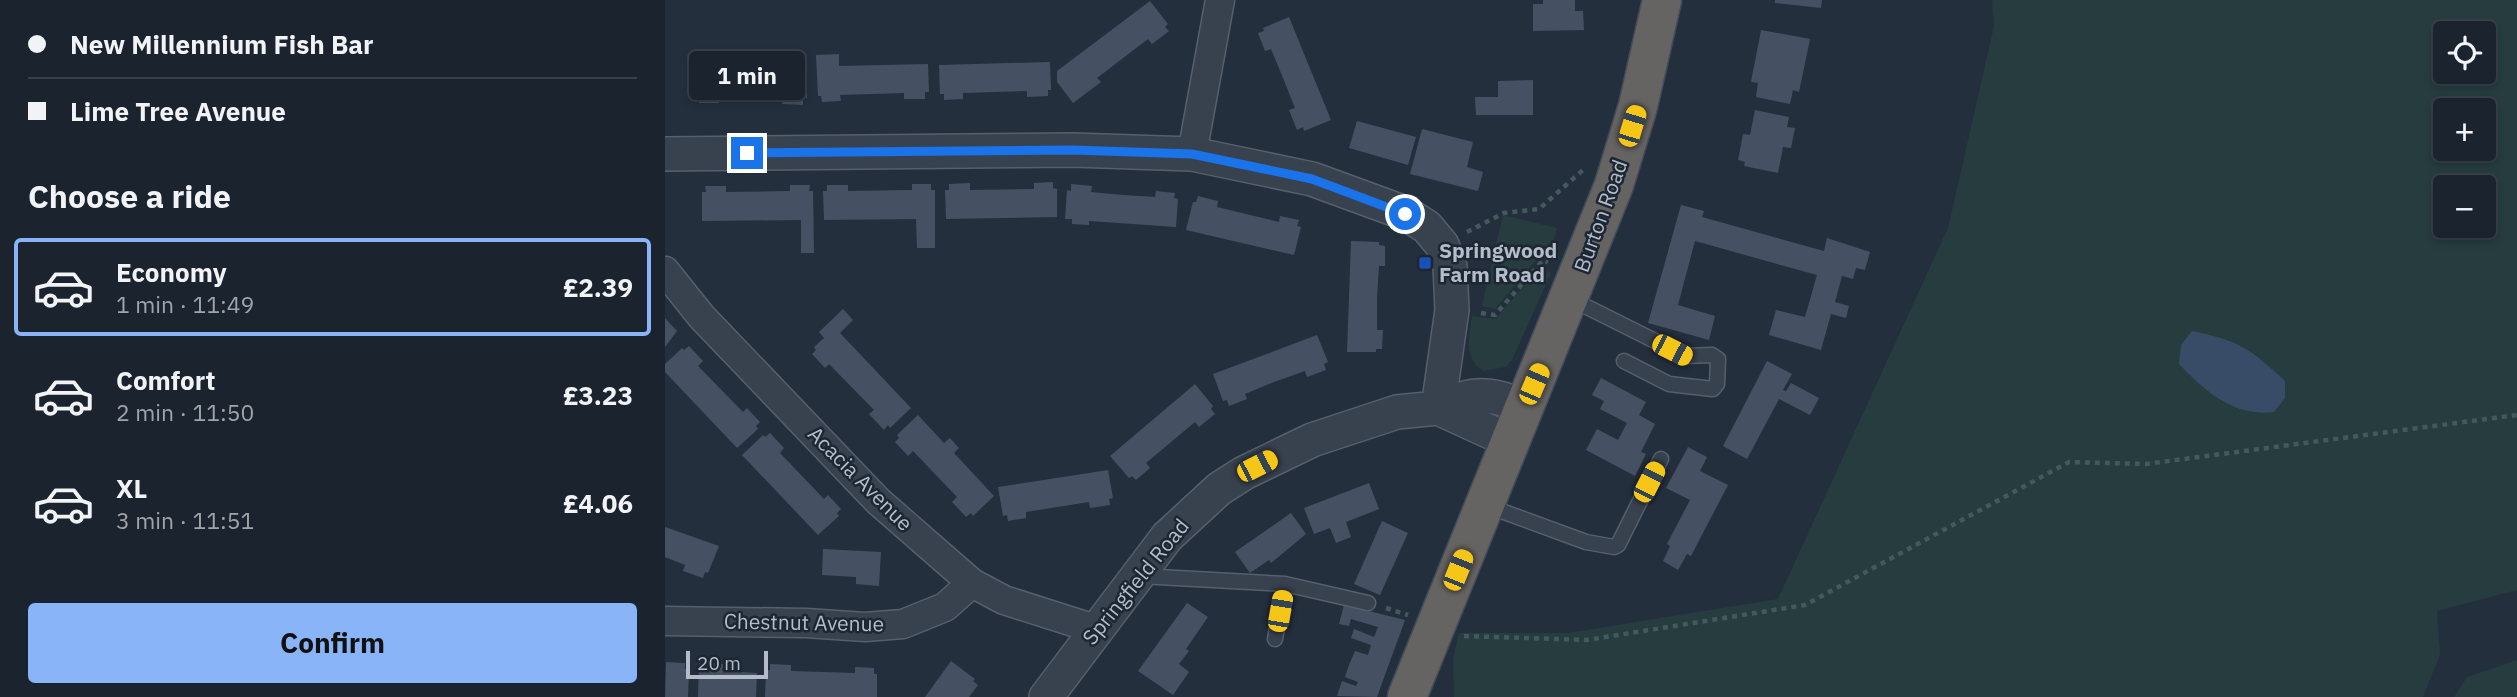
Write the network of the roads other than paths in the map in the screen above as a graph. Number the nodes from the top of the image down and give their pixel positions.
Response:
1 (1220, 0) edge
2 (1662, 0) edge
3 (665, 154) edge
4 (1192, 154) junction
5 (665, 271) edge
6 (1574, 287) junction
7 (1624, 360) dead end
8 (1525, 406) junction
9 (1438, 408) junction
10 (1510, 442) junction
11 (1661, 459) dead end
12 (1485, 505) junction
13 (1135, 576) junction
14 (972, 583) junction
15 (1285, 584) junction
16 (1369, 603) dead end
17 (665, 621) edge
18 (1095, 629) junction
19 (1275, 639) dead end
20 (1046, 697) edge
21 (1407, 697) edge

1 - 4 street
2 - 6 highway, Burton Road
3 - 4 street
4 - 9 street
5 - 14 street, Acacia Avenue
6 - 7 lane
6 - 8 highway, Burton Road
8 - 9 street, Springfield Road
8 - 10 highway, Burton Road
9 - 10 street
9 - 13 street, Springfield Road
10 - 12 highway, Burton Road
11 - 12 lane
12 - 21 highway, Burton Road
13 - 15 lane
13 - 18 street, Springfield Road
14 - 17 street, Chestnut Avenue
14 - 18 street, Acacia Avenue
15 - 16 lane
15 - 19 lane
18 - 20 street, Springfield Road

